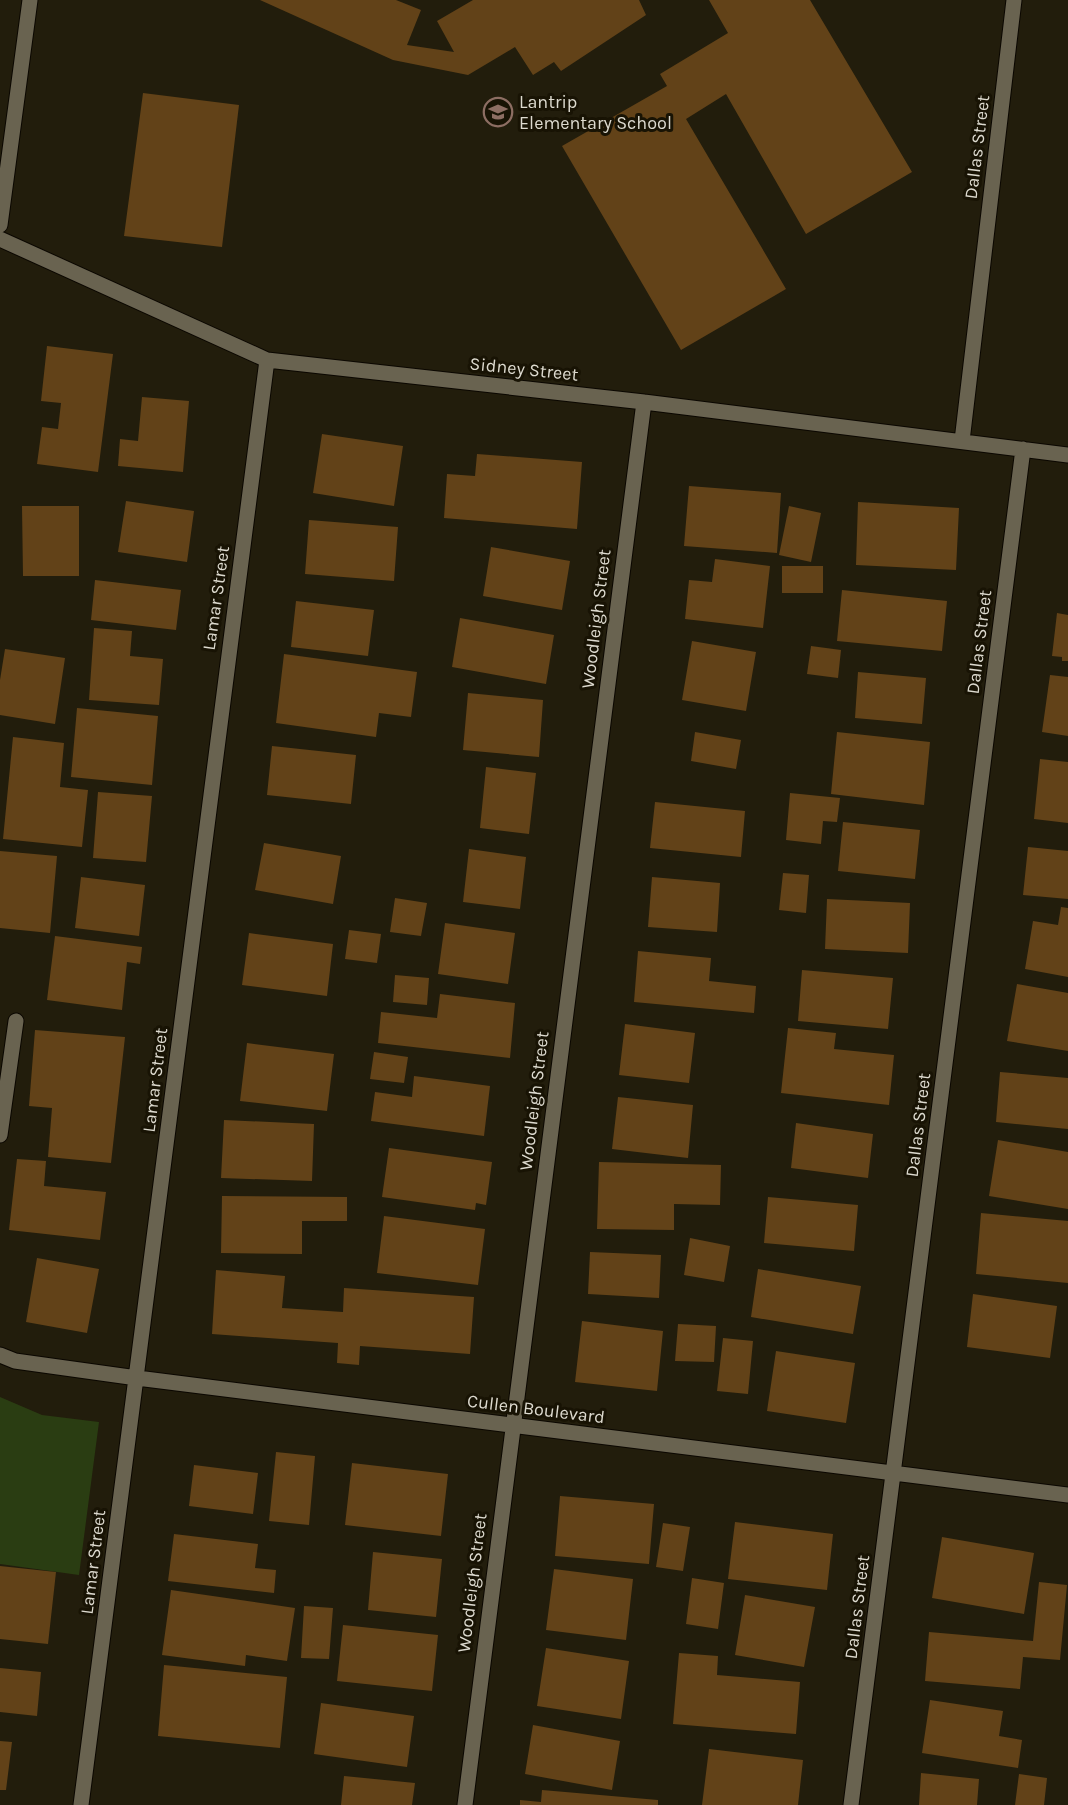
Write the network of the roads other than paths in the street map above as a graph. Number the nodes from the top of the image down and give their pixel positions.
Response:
1 (30, 0) edge
2 (1014, 0) edge
3 (0, 225) edge
4 (0, 239) edge
5 (267, 360) junction
6 (644, 402) junction
7 (962, 441) junction
8 (1023, 449) junction
9 (1068, 455) edge
10 (16, 1021) dead end
11 (0, 1135) edge
12 (0, 1355) edge
13 (137, 1378) junction
14 (511, 1425) junction
15 (893, 1474) junction
16 (1068, 1495) edge
17 (81, 1805) edge
18 (465, 1805) edge
19 (851, 1805) edge

1 - 3 street
2 - 7 street, Dallas Street
4 - 5 street, Sidney Street
5 - 6 street, Sidney Street
5 - 13 street, Lamar Street
6 - 7 street, Sidney Street
6 - 14 street, Woodleigh Street
7 - 8 street, Sidney Street
8 - 9 street, Sidney Street
8 - 15 street, Dallas Street
10 - 11 street
12 - 13 street, Cullen Boulevard
13 - 14 street, Cullen Boulevard
13 - 17 street, Lamar Street
14 - 15 street, Cullen Boulevard
14 - 18 street, Woodleigh Street
15 - 16 street, Cullen Boulevard
15 - 19 street, Dallas Street

